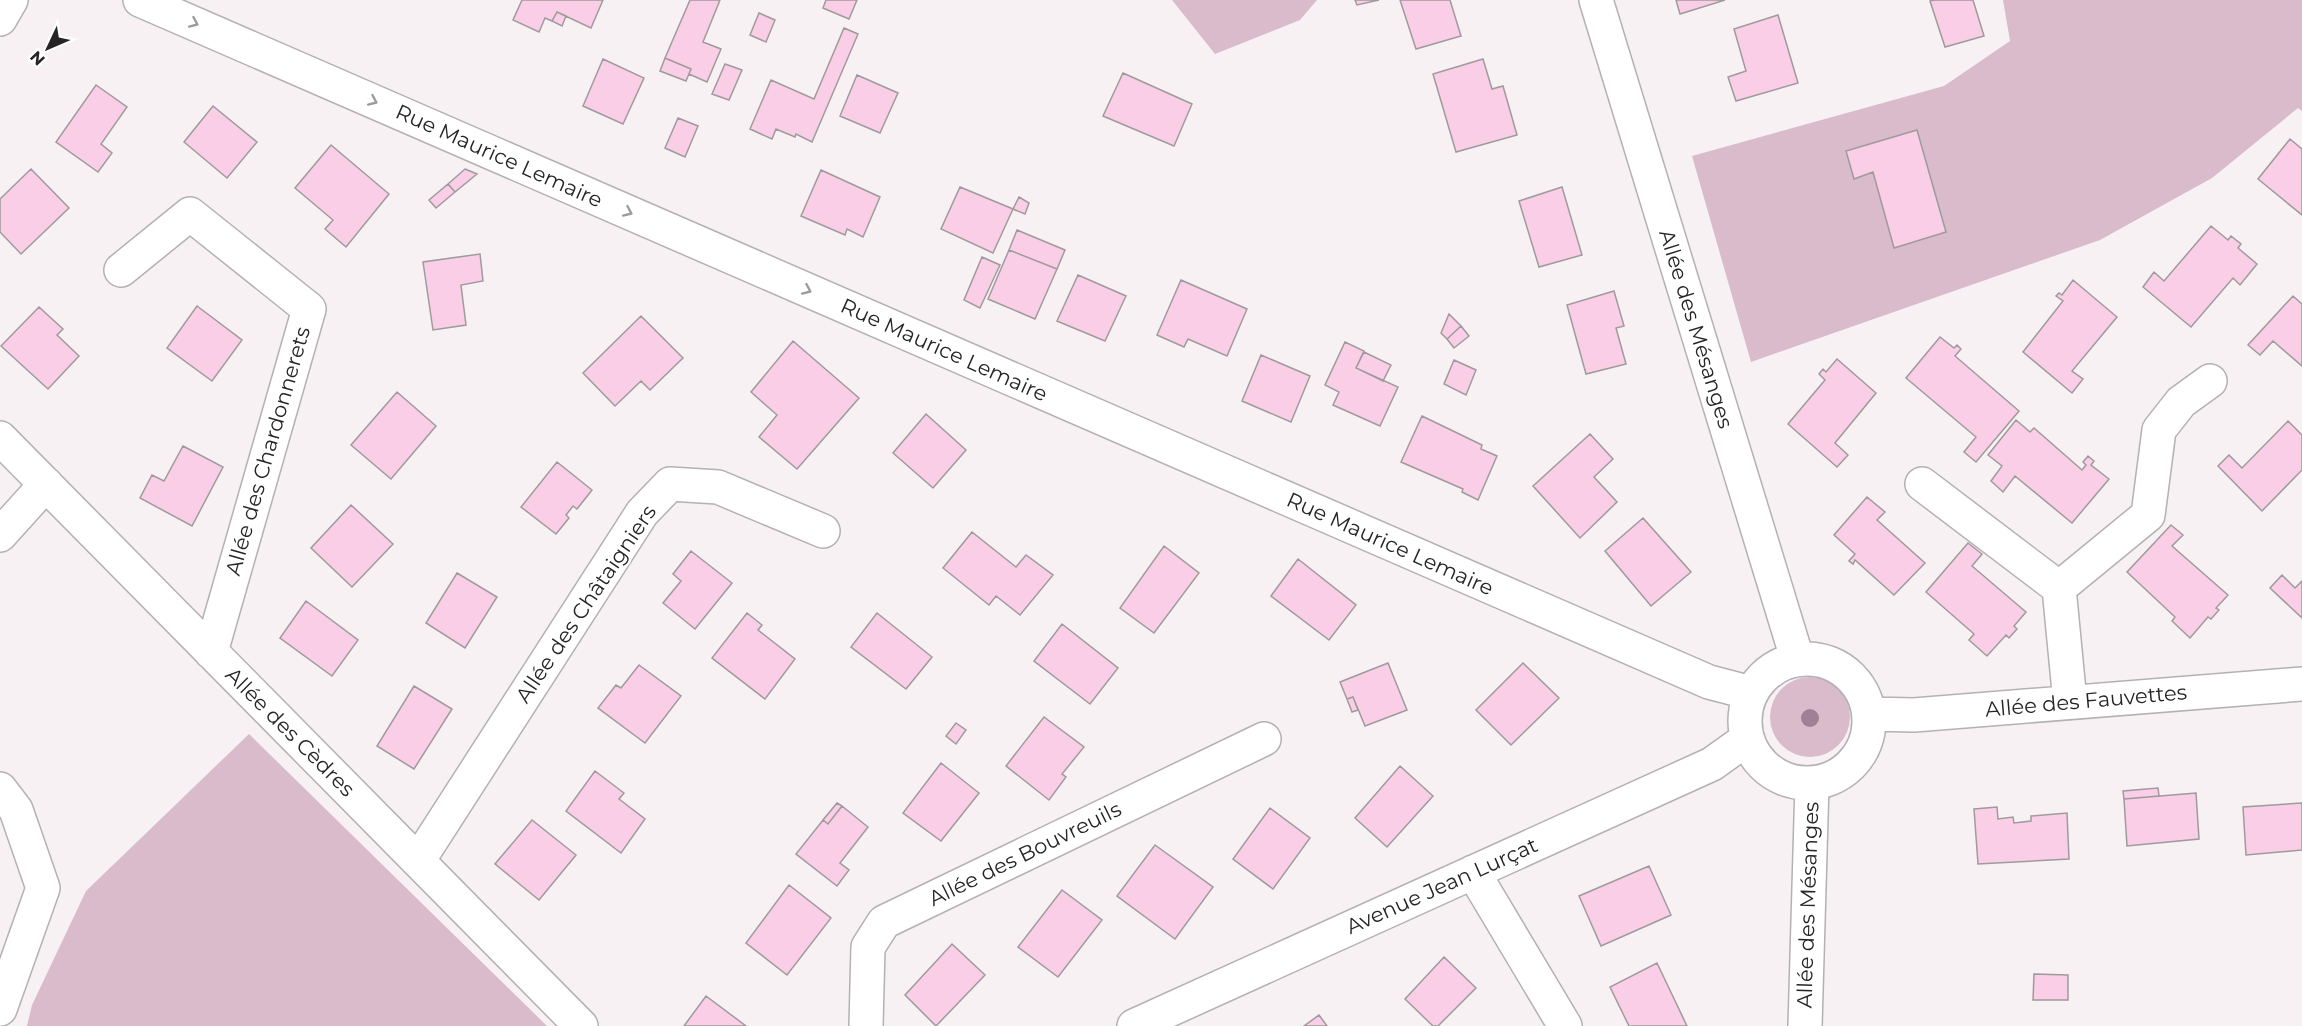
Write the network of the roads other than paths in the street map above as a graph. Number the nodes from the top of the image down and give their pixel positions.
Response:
1 (11, 0) edge
2 (140, 0) edge
3 (1596, 0) edge
4 (0, 19) edge
5 (121, 270) dead end
6 (2210, 381) dead end
7 (0, 438) edge
8 (46, 484) junction
9 (1922, 484) dead end
10 (823, 531) dead end
11 (0, 535) edge
12 (2059, 588) junction
13 (211, 652) junction
14 (1797, 658) junction
15 (2302, 684) edge
16 (1751, 693) junction
17 (2070, 702) junction
18 (1869, 714) junction
19 (1264, 739) dead end
20 (1747, 739) junction
21 (1812, 783) junction
22 (0, 789) edge
23 (418, 861) junction
24 (1473, 872) junction
25 (0, 1009) edge
26 (1167, 1020) edge
27 (581, 1026) edge
28 (866, 1026) edge
29 (1134, 1026) edge
30 (1565, 1026) edge
31 (1805, 1026) edge

1 - 4 street
2 -> 16 street, Rue Maurice Lemaire
3 - 14 street, Allée des Mésanges
5 - 13 street, Allée des Chardonnerets
6 - 12 street
7 - 8 street, Allée des Cèdres
8 - 11 street
8 - 13 street, Allée des Cèdres
9 - 12 street
10 - 23 street, Allée des Châtaigniers
12 - 17 street
13 - 23 street, Allée des Cèdres
14 - 16 street
14 - 18 street
15 - 17 street, Allée des Fauvettes
16 - 20 street
17 - 18 street, Allée des Fauvettes
18 - 21 street
19 - 28 street, Allée des Bouvreuils
20 - 21 street
20 - 24 street, Avenue Jean Lurçat
21 - 31 street, Allée des Mésanges
22 - 25 street
23 - 27 street, Allée des Cèdres
24 - 26 street, Avenue Jean Lurçat
24 - 30 street
26 - 29 street, Avenue Jean Lurçat

